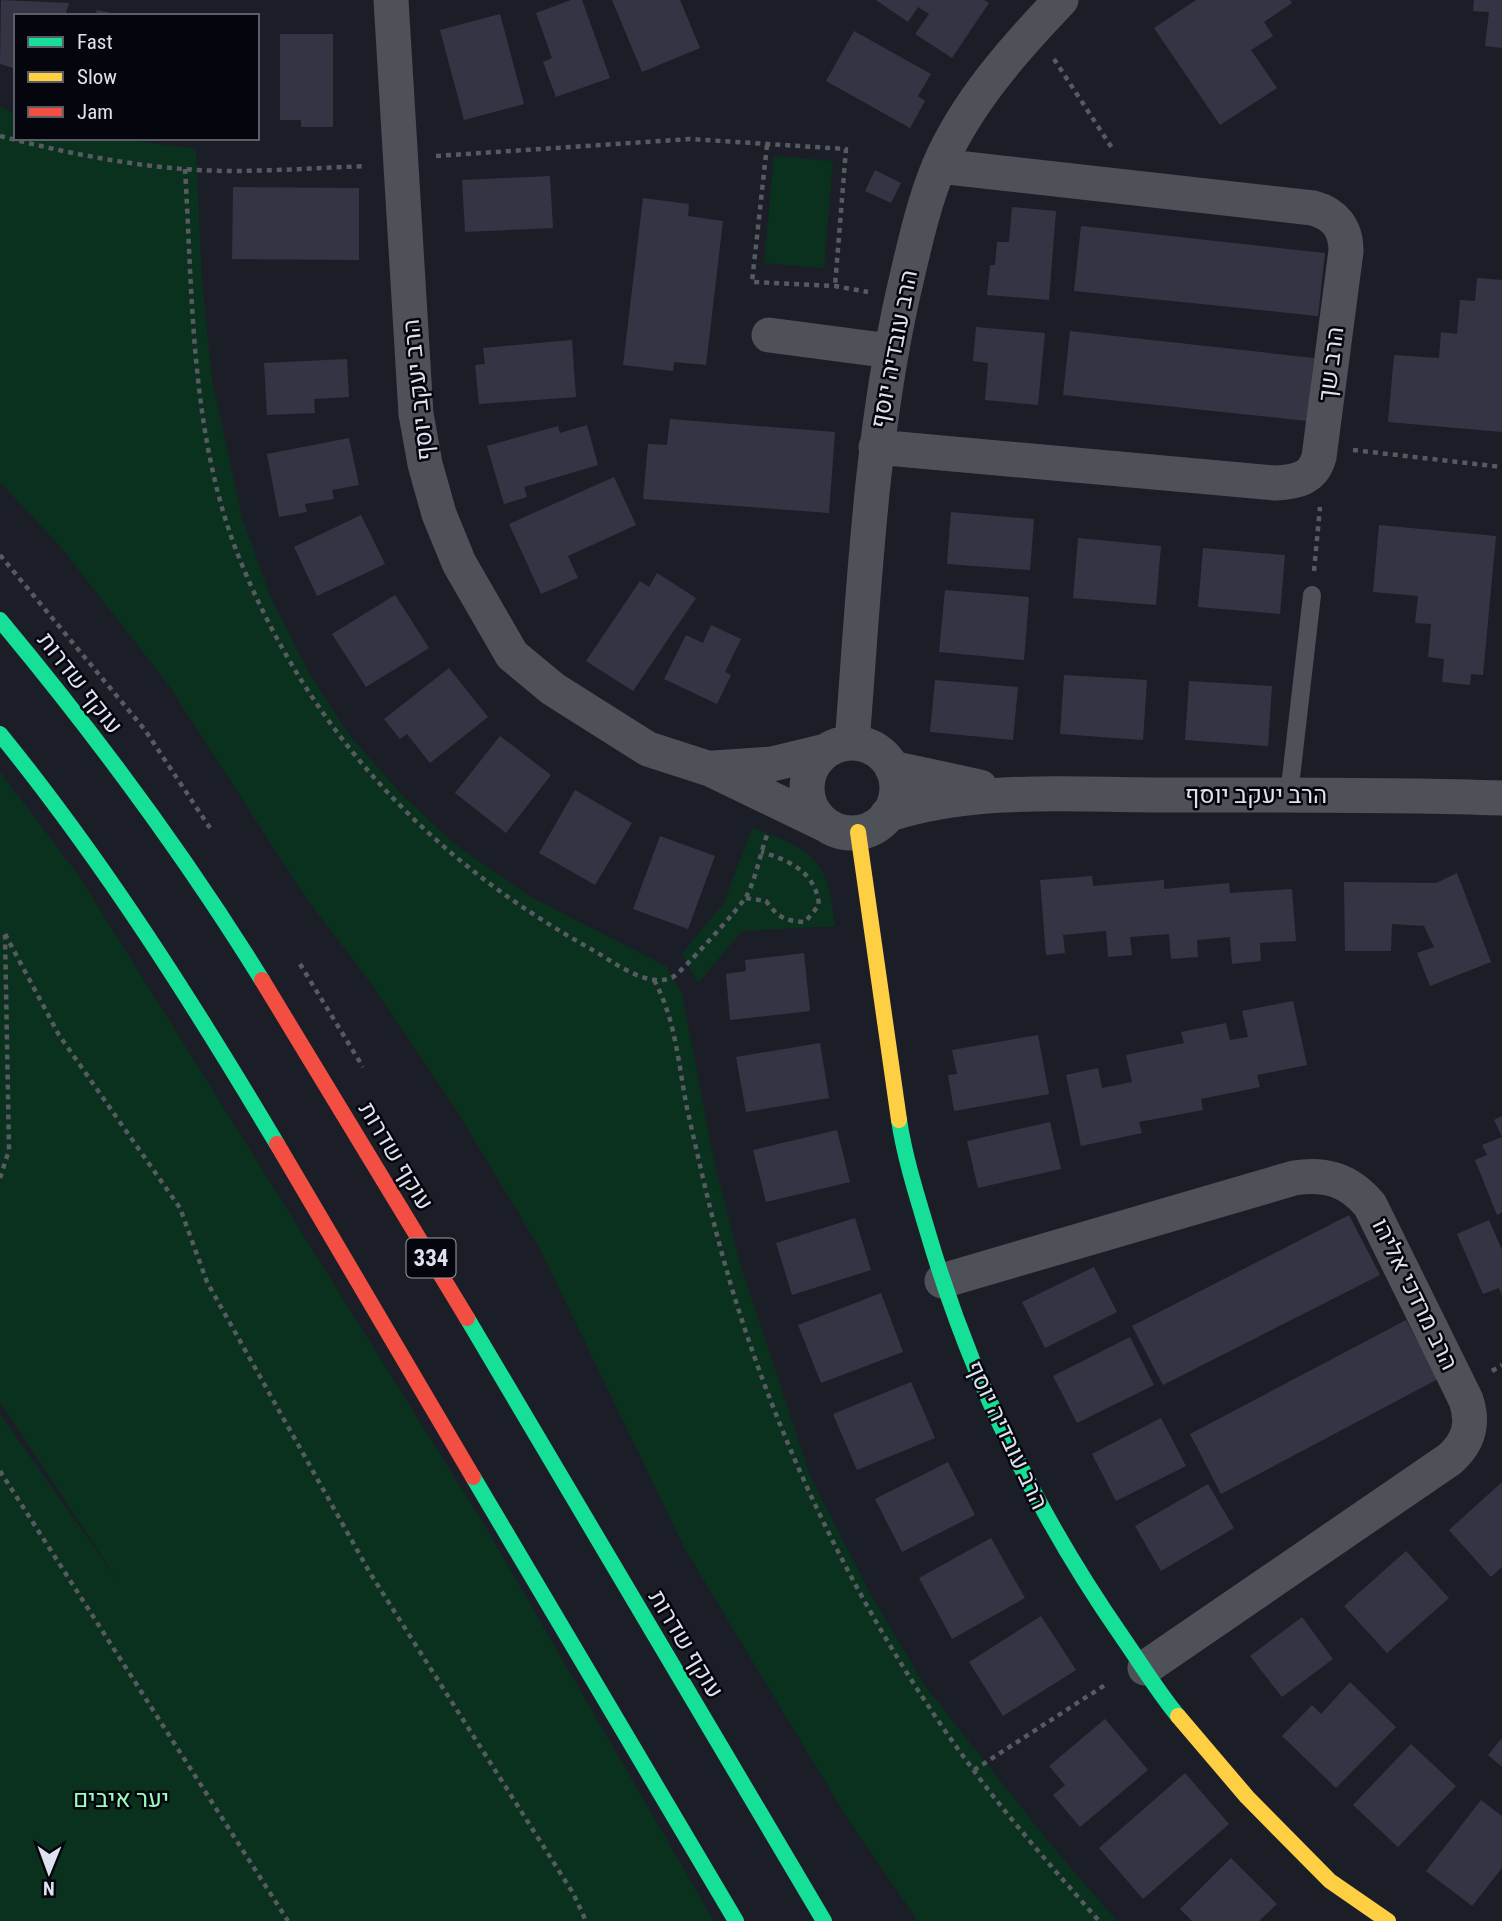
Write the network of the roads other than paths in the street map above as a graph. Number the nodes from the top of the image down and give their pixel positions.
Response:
1 (391, 0) edge
2 (1061, 0) edge
3 (939, 166) junction
4 (769, 335) dead end
5 (890, 351) junction
6 (876, 447) junction
7 (1312, 595) road end
8 (0, 620) edge
9 (0, 734) edge
10 (839, 747) junction
11 (892, 768) junction
12 (710, 769) junction
13 (1011, 795) junction
14 (1289, 795) junction
15 (1502, 798) edge
16 (873, 823) junction
17 (824, 824) junction
18 (942, 1281) junction
19 (1143, 1665) junction
20 (736, 1921) edge
21 (824, 1921) edge
22 (1388, 1921) edge

1 - 12 street, הרב יעקב יוסף
2 - 3 street, הרב עובדיה יוסף
3 - 5 street, הרב עובדיה יוסף
3 - 6 street, הרב שך
4 - 5 street
5 - 6 street, הרב עובדיה יוסף
6 - 10 street, הרב עובדיה יוסף
7 - 14 lane
8 - 21 main road, עוקף שדרות / 334
9 - 20 main road
10 - 11 street
10 - 12 street, הרב יעקב יוסף
10 - 17 street
11 - 13 street, הרב יעקב יוסף
11 - 16 street
12 - 17 street, הרב יעקב יוסף
13 - 14 street, הרב יעקב יוסף
13 - 16 street, הרב יעקב יוסף
14 - 15 street, הרב יעקב יוסף
16 - 17 street
16 - 18 main road, הרב עובדיה יוסף
18 - 19 main road, הרב עובדיה יוסף
18 - 19 street, הרב מרדכי אליהו
19 - 22 main road, הרב עובדיה יוסף

